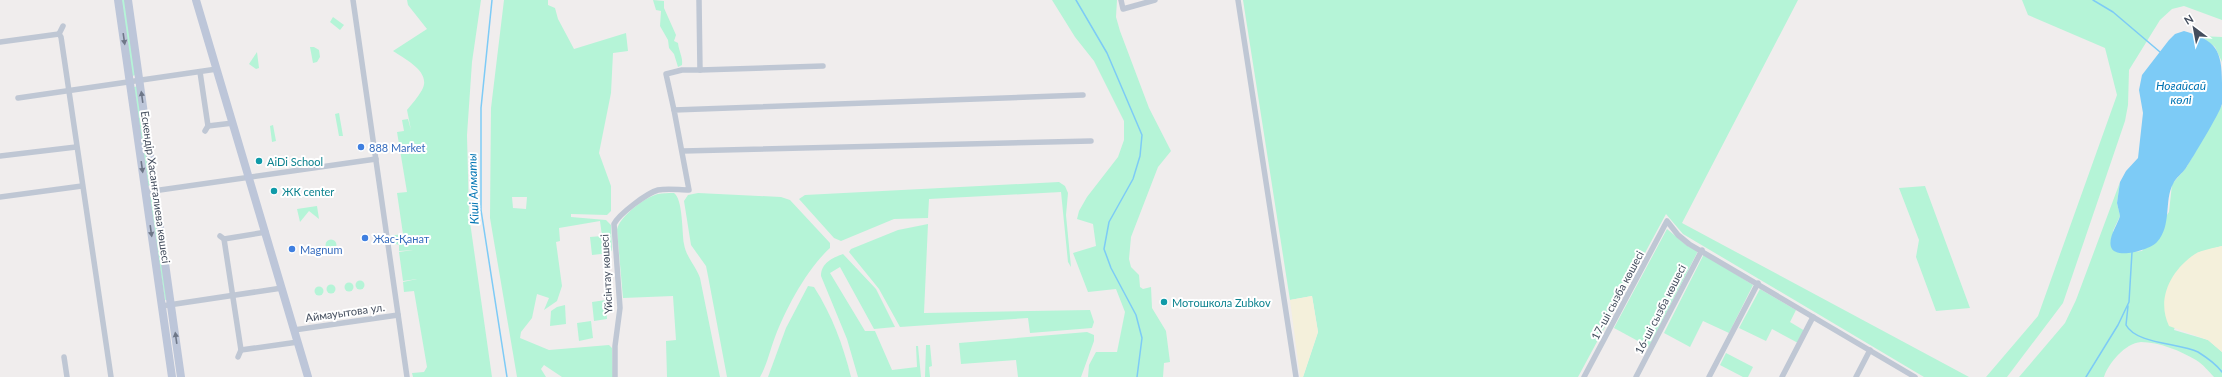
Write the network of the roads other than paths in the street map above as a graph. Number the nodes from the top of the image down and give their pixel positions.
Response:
1 (118, 0) edge
2 (128, 0) edge
3 (196, 0) edge
4 (353, 0) edge
5 (699, 0) edge
6 (1121, 0) edge
7 (1155, 0) edge
8 (1238, 0) edge
9 (63, 26) dead end
10 (59, 34) junction
11 (0, 42) edge
12 (824, 66) dead end
13 (217, 69) junction
14 (700, 70) junction
15 (200, 72) junction
16 (139, 80) junction
17 (130, 81) junction
18 (68, 90) junction
19 (1083, 95) dead end
20 (18, 98) dead end
21 (674, 110) junction
22 (233, 123) junction
23 (1091, 141) dead end
24 (76, 147) junction
25 (682, 151) junction
26 (0, 156) edge
27 (376, 159) junction
28 (250, 177) junction
29 (82, 186) junction
30 (155, 191) junction
31 (146, 192) junction
32 (0, 197) edge
33 (266, 232) junction
34 (1702, 250) junction
35 (1758, 283) junction
36 (282, 288) junction
37 (233, 295) junction
38 (171, 305) junction
39 (162, 306) junction
40 (398, 315) junction
41 (1813, 317) junction
42 (294, 330) junction
43 (298, 342) junction
44 (241, 350) junction
45 (1870, 350) junction
46 (64, 357) dead end
47 (238, 357) dead end
48 (67, 377) edge
49 (110, 377) edge
50 (172, 377) edge
51 (181, 377) edge
52 (308, 377) edge
53 (406, 377) edge
54 (615, 377) edge
55 (1296, 377) edge
56 (1584, 377) edge
57 (1636, 377) edge
58 (1709, 377) edge
59 (1782, 377) edge
60 (1856, 377) edge
61 (1915, 377) edge

1 -> 17 street, Ескендір Хасанғалиева көшесі
2 - 16 street, Ескендір Хасанғалиева көшесі
3 - 13 street
4 - 27 street
5 - 14 street
6 - 7 street
8 - 55 street
9 - 10 street
10 - 11 street
10 - 18 street
12 - 14 street
13 - 15 street
13 - 22 street
14 - 21 street
15 - 16 street
15 - 22 street
16 - 17 street
30 -> 16 street, Ескендір Хасанғалиева көшесі
17 - 18 street
17 -> 31 street, Ескендір Хасанғалиева көшесі
18 - 20 street
18 - 24 street
19 - 21 street
21 - 25 street
22 - 28 street
23 - 25 street
24 - 26 street
24 - 29 street
25 - 54 street, Үйсінтау көшесі
27 - 28 street
27 - 40 street
28 - 30 street
28 - 33 street
29 - 32 street
29 - 49 street
30 - 31 street
30 - 38 street, Ескендір Хасанғалиева көшесі
31 -> 39 street, Ескендір Хасанғалиева көшесі
33 - 36 street
33 - 37 street
34 - 35 street
34 - 56 street, 17-ші сызба көшесі
34 - 57 street, 16-ші сызба көшесі
35 - 41 street
35 - 58 street
36 - 37 street
36 - 42 street
37 - 38 street
37 - 44 street
38 - 39 street
51 -> 38 street, Ескендір Хасанғалиева көшесі
39 - 50 street, Ескендір Хасанғалиева көшесі
40 - 42 street, Аймауытова ул.
40 - 53 street
41 - 45 street
41 - 59 street
42 - 43 street
43 - 44 street
43 - 52 street
44 - 47 street
45 - 60 street
45 - 61 street
46 - 48 street

